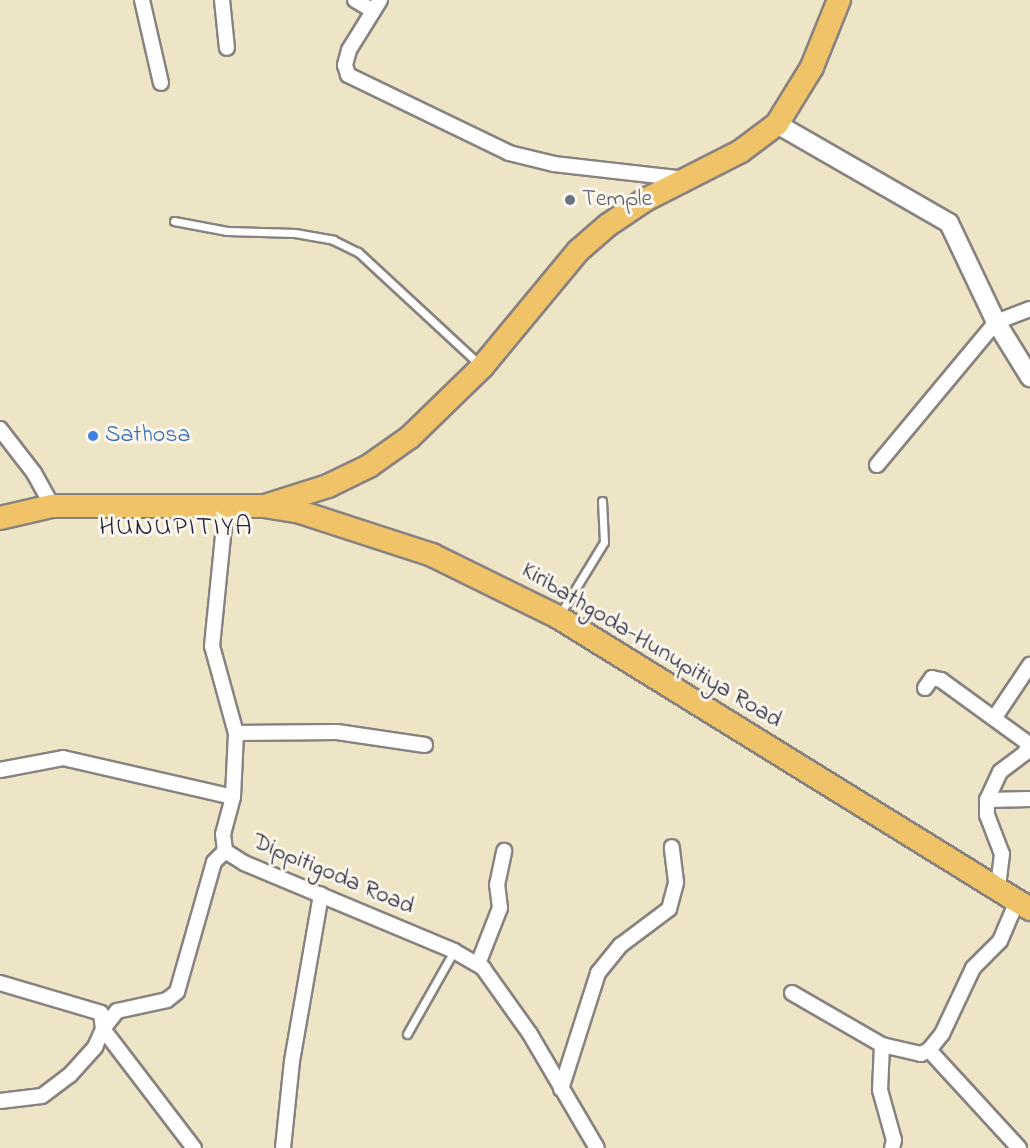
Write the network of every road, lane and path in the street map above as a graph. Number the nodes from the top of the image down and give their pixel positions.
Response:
1 (142, 0) edge
2 (222, 0) edge
3 (355, 0) edge
4 (839, 0) edge
5 (377, 6) edge
6 (227, 48) dead end
7 (161, 83) dead end
8 (777, 124) junction
9 (687, 180) junction
10 (174, 221) dead end
11 (1030, 309) edge
12 (996, 322) junction
13 (482, 367) junction
14 (1030, 377) edge
15 (0, 429) edge
16 (878, 465) dead end
17 (602, 501) dead end
18 (52, 506) junction
19 (226, 506) junction
20 (264, 506) junction
21 (0, 518) edge
22 (558, 617) junction
23 (1030, 665) edge
24 (925, 688) dead end
25 (995, 717) junction
26 (236, 733) junction
27 (425, 745) dead end
28 (0, 770) edge
29 (234, 797) junction
30 (987, 800) junction
31 (1030, 800) edge
32 (672, 847) dead end
33 (225, 850) junction
34 (504, 850) dead end
35 (321, 895) junction
36 (1015, 899) edge
37 (454, 951) junction
38 (478, 964) junction
39 (0, 983) edge
40 (792, 993) dead end
41 (103, 1029) junction
42 (406, 1034) dead end
43 (882, 1045) junction
44 (930, 1050) junction
45 (561, 1089) junction
46 (0, 1101) edge
47 (194, 1148) edge
48 (283, 1148) edge
49 (597, 1148) edge
50 (892, 1148) edge
51 (1019, 1148) edge

1 - 7 street
2 - 6 street
3 - 5 street
4 - 8 main road
5 - 9 street
8 - 9 main road
8 - 12 street
9 - 13 main road
10 - 13 lane
11 - 12 street
12 - 14 street
12 - 16 street
13 - 20 main road
15 - 18 street
17 - 22 lane
18 - 19 main road, Kiribathgoda-Hunupitiya Road
18 - 21 main road, Kiribathgoda-Hunupitiya Road
19 - 20 main road, Kiribathgoda-Hunupitiya Road
19 - 26 street, Dippitigoda Road
20 - 22 main road, Kiribathgoda-Hunupitiya Road
22 - 36 main road, Kiribathgoda-Hunupitiya Road
23 - 25 street
24 - 25 street
25 - 30 street
26 - 27 street
26 - 29 street, Dippitigoda Road
28 - 29 street
29 - 33 street, Dippitigoda Road
30 - 31 street
30 - 36 street
32 - 45 street
33 - 35 street, Dippitigoda Road
33 - 41 street
34 - 38 street
35 - 37 street, Dippitigoda Road
35 - 48 street
36 - 44 street
37 - 38 street, Dippitigoda Road
37 - 42 lane
38 - 45 street, Dippitigoda Road
39 - 41 street
40 - 43 street
41 - 46 street
41 - 47 street
43 - 44 street
43 - 50 street
44 - 51 street
45 - 49 street, Dippitigoda Road

